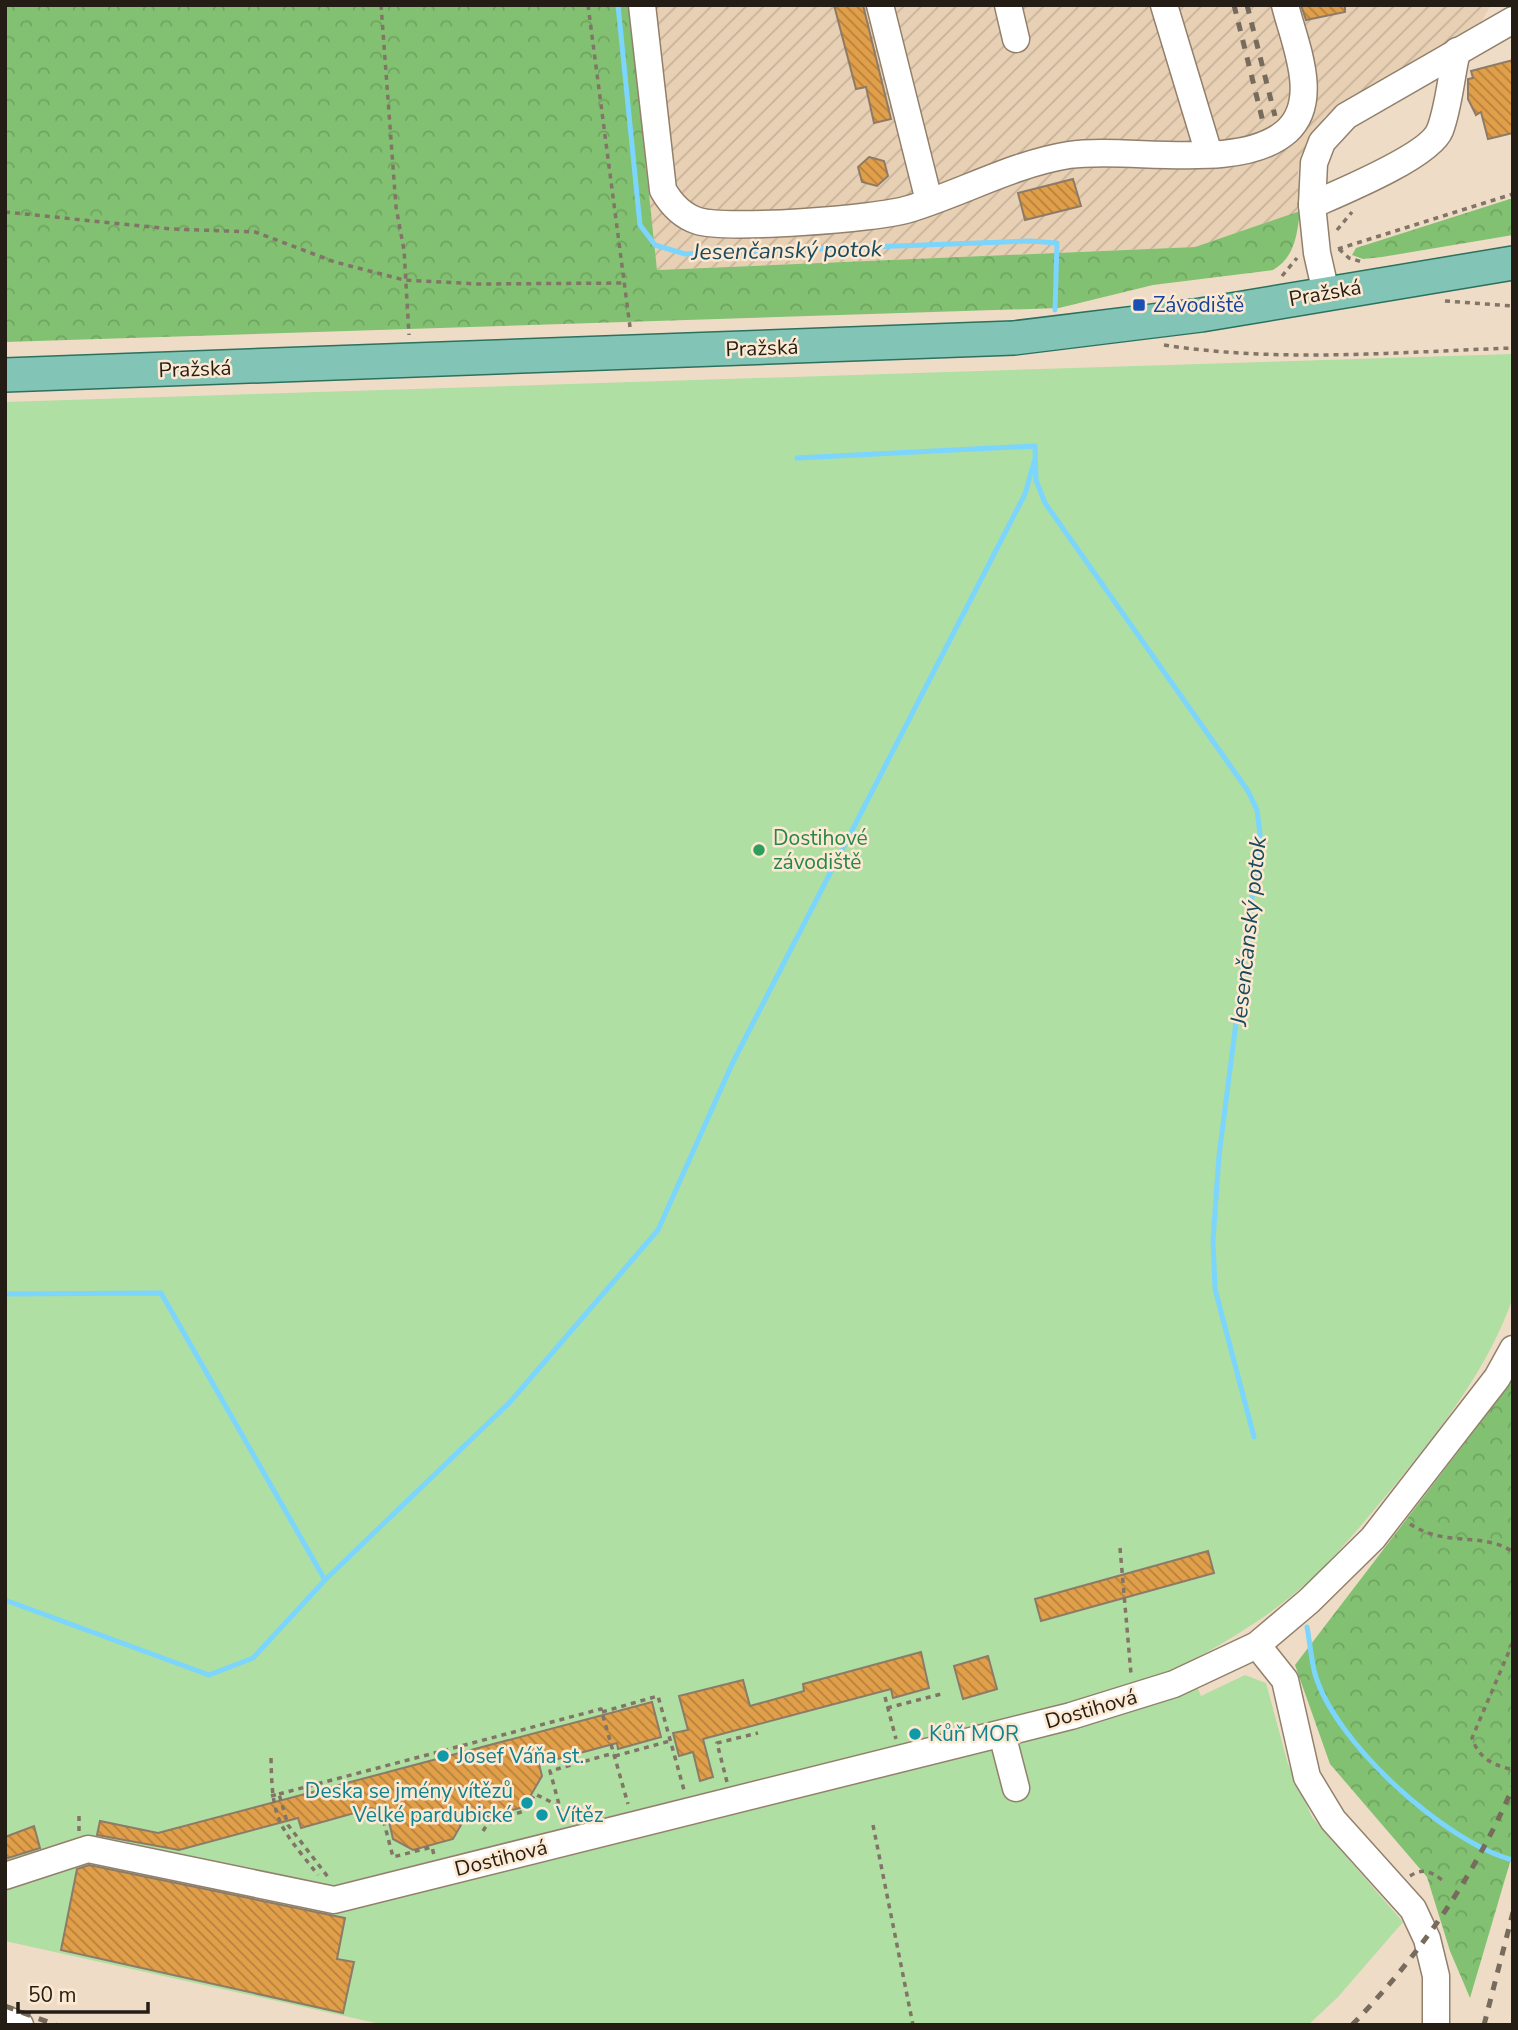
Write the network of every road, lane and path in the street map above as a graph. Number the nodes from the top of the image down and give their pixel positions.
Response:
1 (381, 5) edge
2 (589, 5) edge
3 (642, 5) edge
4 (880, 5) edge
5 (1008, 5) edge
6 (1164, 5) edge
7 (1285, 5) edge
8 (1512, 22) edge
9 (1016, 39) dead end
10 (1457, 51) junction
11 (1209, 154) junction
12 (1513, 194) edge
13 (929, 201) junction
14 (1312, 205) junction
15 (1356, 208) dead end
16 (5, 212) edge
17 (1335, 233) dead end
18 (1335, 244) dead end
19 (1513, 262) edge
20 (404, 280) junction
21 (626, 284) junction
22 (1326, 293) junction
23 (630, 327) dead end
24 (409, 335) dead end
25 (1160, 345) dead end
26 (1513, 348) edge
27 (5, 375) edge
28 (1513, 1349) edge
29 (1394, 1513) junction
30 (1120, 1548) dead end
31 (1513, 1552) edge
32 (1513, 1642) edge
33 (1257, 1645) junction
34 (945, 1693) dead end
35 (1137, 1696) junction
36 (885, 1697) dead end
37 (887, 1708) junction
38 (602, 1712) junction
39 (758, 1733) dead end
40 (1002, 1734) junction
41 (670, 1741) junction
42 (898, 1749) dead end
43 (614, 1755) junction
44 (271, 1758) dead end
45 (1510, 1769) dead end
46 (1016, 1788) dead end
47 (730, 1791) dead end
48 (279, 1794) junction
49 (271, 1797) junction
50 (687, 1802) dead end
51 (559, 1807) junction
52 (381, 1811) dead end
53 (631, 1815) dead end
54 (873, 1825) dead end
55 (483, 1831) dead end
56 (566, 1832) dead end
57 (432, 1847) dead end
58 (5, 1876) edge
59 (1442, 1880) dead end
60 (1394, 1888) junction
61 (332, 1891) junction
62 (5, 2019) edge
63 (20, 2025) edge
64 (913, 2025) edge
65 (1436, 2025) edge

1 - 20 path
2 - 21 path
3 - 13 street
4 - 13 street
5 - 9 street
6 - 11 street
7 - 11 street
8 - 10 street
10 - 14 street
10 - 14 street
11 - 13 street
12 - 18 path
14 - 22 street
15 - 17 path
16 - 20 path
19 - 22 main road, Pražská
20 - 21 path
20 - 24 path
21 - 23 path
22 - 27 main road, Pražská
25 - 26 path
28 - 29 street, Dostihová
29 - 31 path
29 - 33 street, Dostihová
30 - 35 path
32 - 45 path
33 - 35 street, Dostihová
33 - 60 street
34 - 37 path
35 - 40 street, Dostihová
36 - 37 path
37 - 42 path
38 - 41 path
38 - 43 path
38 - 48 path
39 - 47 path
40 - 46 street
40 - 61 street, Dostihová
41 - 43 path
41 - 50 path
43 - 51 path
43 - 53 path
44 - 49 path
48 - 49 path
48 - 61 path
49 - 61 path
51 - 55 path
51 - 56 path
52 - 57 path
54 - 64 path
58 - 61 street
59 - 60 path
60 - 65 street
62 - 63 street

